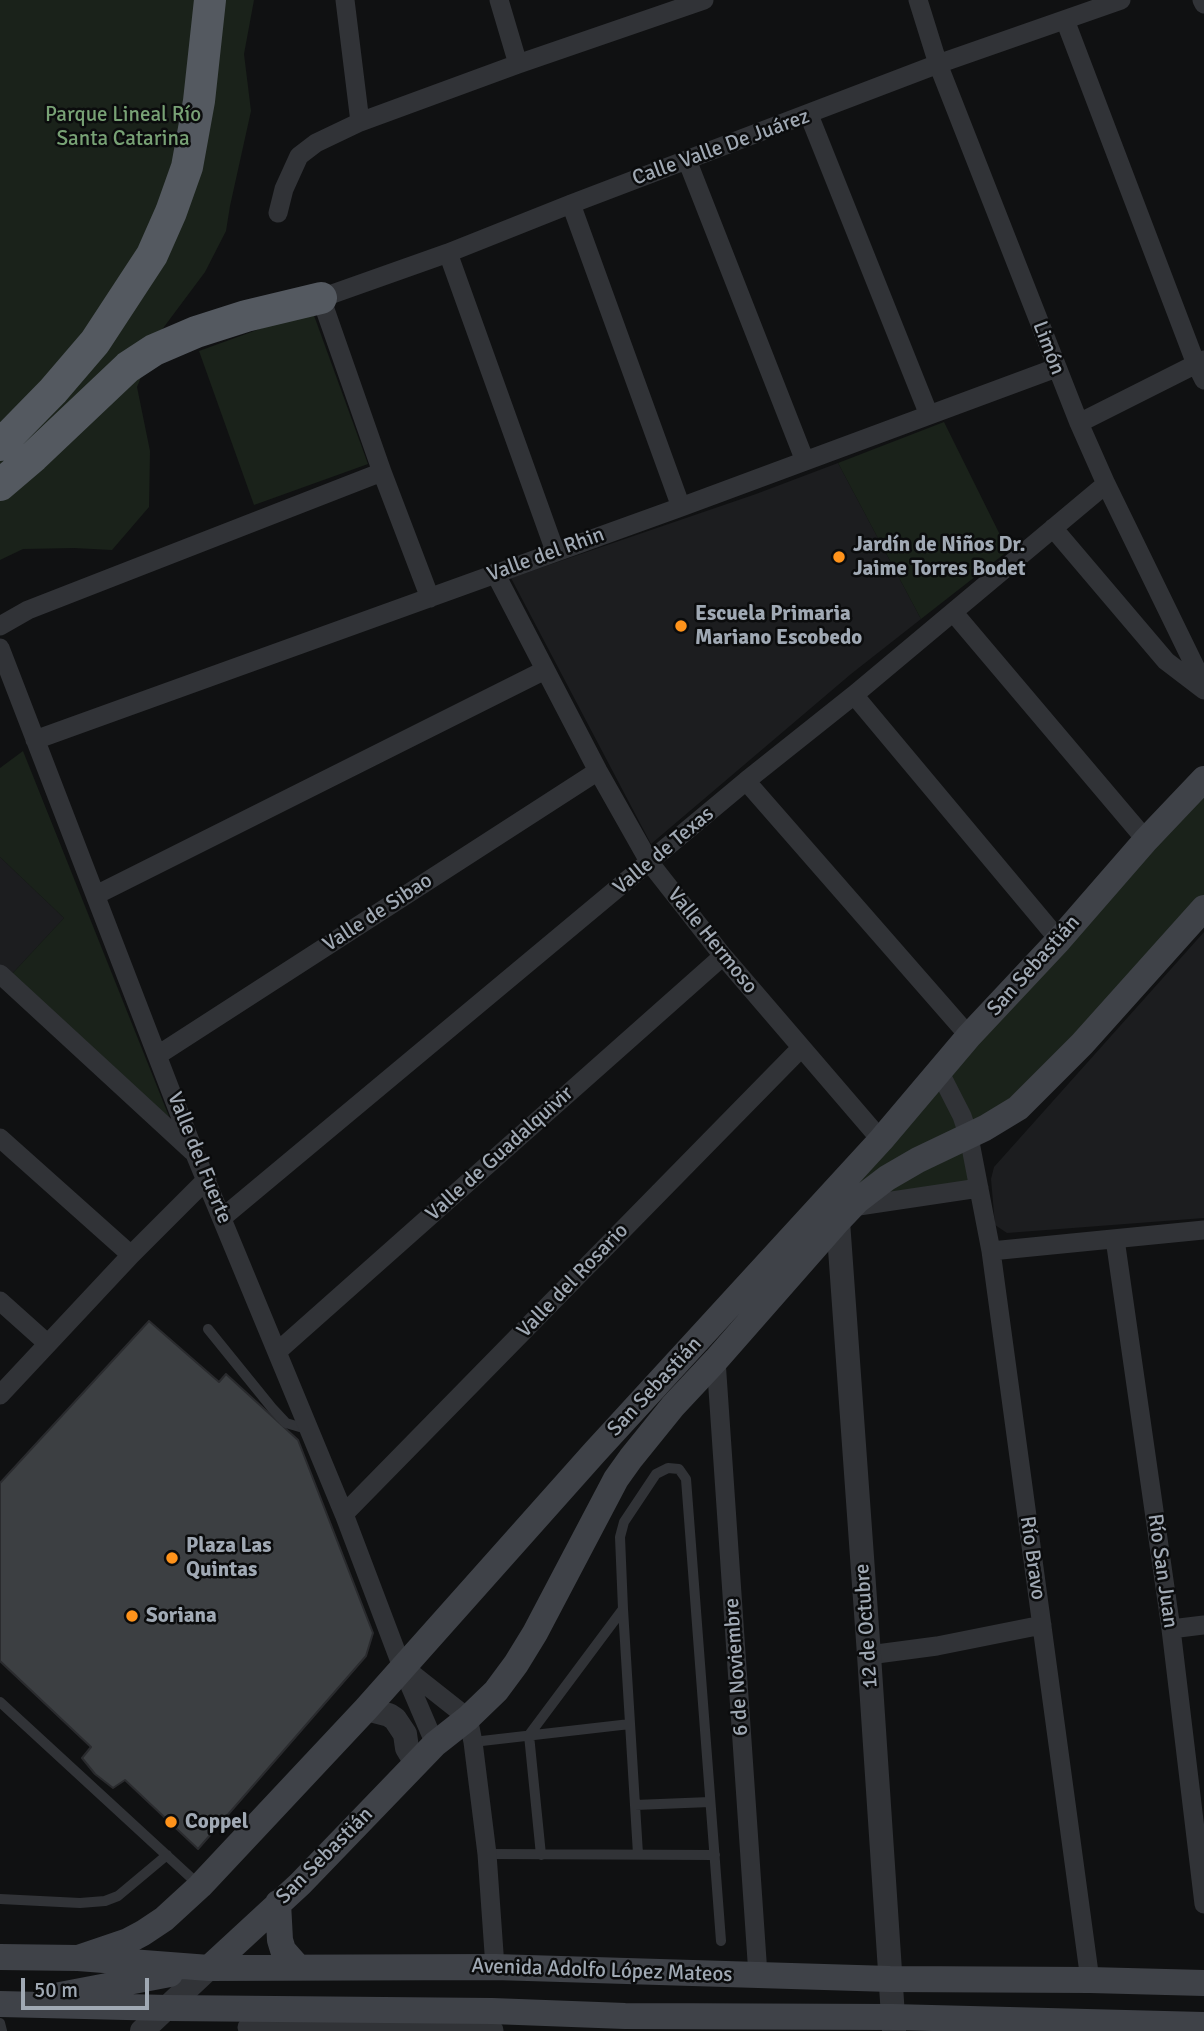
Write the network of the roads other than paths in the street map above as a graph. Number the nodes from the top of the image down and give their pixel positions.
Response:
1 (210, 0) edge
2 (345, 0) edge
3 (499, 0) edge
4 (704, 0) edge
5 (918, 0) edge
6 (1121, 0) edge
7 (648, 9) edge
8 (1065, 20) junction
9 (518, 64) junction
10 (938, 64) junction
11 (809, 115) junction
12 (360, 122) junction
13 (687, 160) junction
14 (571, 204) junction
15 (278, 213) dead end
16 (448, 253) junction
17 (321, 298) junction
18 (1056, 368) junction
19 (1201, 368) edge
20 (929, 415) junction
21 (1079, 424) junction
22 (0, 445) edge
23 (805, 461) junction
24 (382, 472) junction
25 (1106, 484) junction
26 (0, 485) edge
27 (681, 507) junction
28 (1053, 528) junction
29 (555, 551) junction
30 (495, 573) junction
31 (430, 598) junction
32 (953, 612) junction
33 (0, 626) edge
34 (0, 648) edge
35 (545, 670) junction
36 (1204, 687) edge
37 (854, 695) junction
38 (35, 740) junction
39 (598, 771) junction
40 (1204, 779) edge
41 (746, 781) junction
42 (1146, 840) junction
43 (650, 863) junction
44 (96, 895) junction
45 (1204, 908) edge
46 (1059, 940) junction
47 (723, 956) junction
48 (0, 974) edge
49 (969, 1036) junction
50 (801, 1048) junction
51 (158, 1055) junction
52 (939, 1071) junction
53 (969, 1137) junction
54 (0, 1138) edge
55 (881, 1140) junction
56 (195, 1154) junction
57 (207, 1179) junction
58 (979, 1188) junction
59 (845, 1214) junction
60 (222, 1218) junction
61 (1204, 1230) edge
62 (1115, 1240) junction
63 (991, 1251) junction
64 (131, 1255) junction
65 (0, 1301) edge
66 (208, 1329) dead end
67 (48, 1344) junction
68 (278, 1351) junction
69 (716, 1360) junction
70 (0, 1395) edge
71 (310, 1430) junction
72 (344, 1514) junction
73 (623, 1609) junction
74 (1042, 1625) junction
75 (1204, 1625) edge
76 (1171, 1629) junction
77 (869, 1655) junction
78 (402, 1667) junction
79 (0, 1702) edge
80 (366, 1709) junction
81 (631, 1724) junction
82 (470, 1730) junction
83 (529, 1735) junction
84 (435, 1744) junction
85 (416, 1763) junction
86 (710, 1802) junction
87 (635, 1805) junction
88 (487, 1854) junction
89 (638, 1854) junction
90 (167, 1855) junction
91 (541, 1855) junction
92 (715, 1855) junction
93 (200, 1886) junction
94 (0, 1899) edge
95 (278, 1903) junction
96 (1204, 1904) edge
97 (721, 1941) dead end
98 (4, 1956) edge
99 (69, 1958) junction
100 (298, 1967) junction
101 (495, 1967) junction
102 (209, 1968) junction
103 (758, 1975) junction
104 (890, 1979) junction
105 (1090, 1980) junction
106 (1204, 1983) edge
107 (44, 1998) junction
108 (4, 2010) edge
109 (156, 2021) edge
110 (626, 2023) edge
111 (493, 2024) edge
112 (759, 2024) edge
113 (893, 2024) edge
114 (1204, 2025) edge
115 (1004, 2026) edge
116 (1142, 2027) edge
117 (247, 2028) dead end
118 (358, 2030) edge
119 (2, 2031) edge

1 - 22 highway
2 - 12 street
3 - 9 street
4 - 7 street
5 - 10 street, Limón
6 - 8 street, Calle Valle De Juárez
7 - 9 street
8 - 10 street, Calle Valle De Juárez
8 - 19 street
9 - 12 street
10 - 11 street, Calle Valle De Juárez
10 - 18 street, Limón
11 - 13 street, Calle Valle De Juárez
11 - 20 street
12 - 15 street
13 - 14 street, Calle Valle De Juárez
13 - 23 street
14 - 16 street, Calle Valle De Juárez
14 - 27 street
16 - 17 street, Calle Valle De Juárez
16 - 29 street
17 - 24 street
17 - 26 highway
18 - 20 street, Valle del Rhin
18 - 21 street, Limón
19 - 21 street
20 - 23 street, Valle del Rhin
21 - 25 street, Limón
23 - 27 street, Valle del Rhin
24 - 31 street
24 - 33 street
25 - 28 street, Valle de Texas
25 - 36 street, Limón
27 - 29 street, Valle del Rhin
28 - 32 street, Valle de Texas
28 - 36 street
29 - 30 street, Valle del Rhin
30 - 31 street, Valle del Rhin
30 - 35 street, Valle Hermoso
31 - 38 street, Valle del Rhin
32 - 37 street, Valle de Texas
32 - 42 street
34 - 38 street, Valle del Fuerte
35 - 39 street, Valle Hermoso
35 - 44 street
37 - 41 street, Valle de Texas
37 - 46 street
38 - 44 street, Valle del Fuerte
39 - 43 street, Valle Hermoso
39 - 51 street, Valle de Sibao
40 - 42 main road, San Sebastián
41 - 43 street, Valle de Texas
41 - 49 street
42 - 46 main road, San Sebastián
43 - 47 street, Valle Hermoso
43 - 60 street, Valle de Texas
44 - 51 street, Valle del Fuerte
45 - 53 main road, San Sebastián
46 - 49 main road, San Sebastián
47 - 50 street, Valle Hermoso
47 - 68 street, Valle de Guadalquivir
48 - 56 street
49 - 52 main road, San Sebastián
50 - 55 street, Valle Hermoso
50 - 72 street, Valle del Rosario
51 - 56 street, Valle del Fuerte
52 - 53 street, Río Bravo
52 - 55 main road, San Sebastián
53 - 58 street, Río Bravo
53 - 59 main road, San Sebastián
54 - 64 street
55 - 78 main road, San Sebastián
56 - 57 street, Valle del Fuerte
57 - 60 street, Valle del Fuerte
57 - 64 street
58 - 59 street
58 - 63 street, Río Bravo
59 - 69 main road, San Sebastián
59 - 77 street, 12 de Octubre
60 - 68 street, Valle del Fuerte
61 - 62 street
62 - 63 street
62 - 76 street, Río San Juan
63 - 74 street, Río Bravo
64 - 67 street
65 - 67 street
66 - 71 lane
67 - 70 street
68 - 71 street, Valle del Fuerte
69 - 82 main road, San Sebastián
69 - 103 street, 6 de Noviembre
71 - 72 street, Valle del Fuerte
72 - 78 street, Valle del Fuerte
73 - 81 lane
73 - 83 lane
73 - 86 lane
74 - 77 street
74 - 105 street, Río Bravo
75 - 76 street
76 - 96 street, Río San Juan
77 - 104 street, 12 de Octubre
78 - 80 main road, San Sebastián
78 - 82 street
78 - 84 street, Valle del Fuerte
79 - 90 lane
80 - 85 street
80 - 93 main road, San Sebastián
81 - 83 lane
81 - 87 lane
82 - 83 lane
82 - 84 main road, San Sebastián
82 - 88 street
83 - 91 lane
84 - 85 main road, San Sebastián
85 - 95 main road, San Sebastián
86 - 87 lane
86 - 92 lane
87 - 89 lane
88 - 91 lane
88 - 101 street
89 - 91 lane
89 - 92 lane
90 - 93 lane
90 - 94 lane
92 - 97 lane
93 - 99 main road, San Sebastián
95 - 100 main road
95 - 102 main road, San Sebastián
98 - 99 main road, Avenida Adolfo López Mateos
99 - 102 main road, Avenida Adolfo López Mateos
99 - 107 main road
100 - 101 main road, Avenida Adolfo López Mateos
100 - 102 main road, Avenida Adolfo López Mateos
101 - 103 main road, Avenida Adolfo López Mateos
102 - 107 main road
102 - 109 street, San Sebastián
103 - 104 main road, Avenida Adolfo López Mateos
104 - 105 main road, Avenida Adolfo López Mateos
104 - 113 street, 12 de Octubre
105 - 106 main road, Avenida Adolfo López Mateos
107 - 108 main road
108 - 109 main road, Avenida Adolfo López Mateos
108 - 119 lane
109 - 111 main road, Avenida Adolfo López Mateos
110 - 111 main road, Avenida Adolfo López Mateos
110 - 112 main road, Avenida Adolfo López Mateos
111 - 118 street
112 - 113 main road, Avenida Adolfo López Mateos
113 - 115 main road, Avenida Adolfo López Mateos
114 - 116 main road, Avenida Adolfo López Mateos
115 - 116 main road, Avenida Adolfo López Mateos
117 - 118 street

